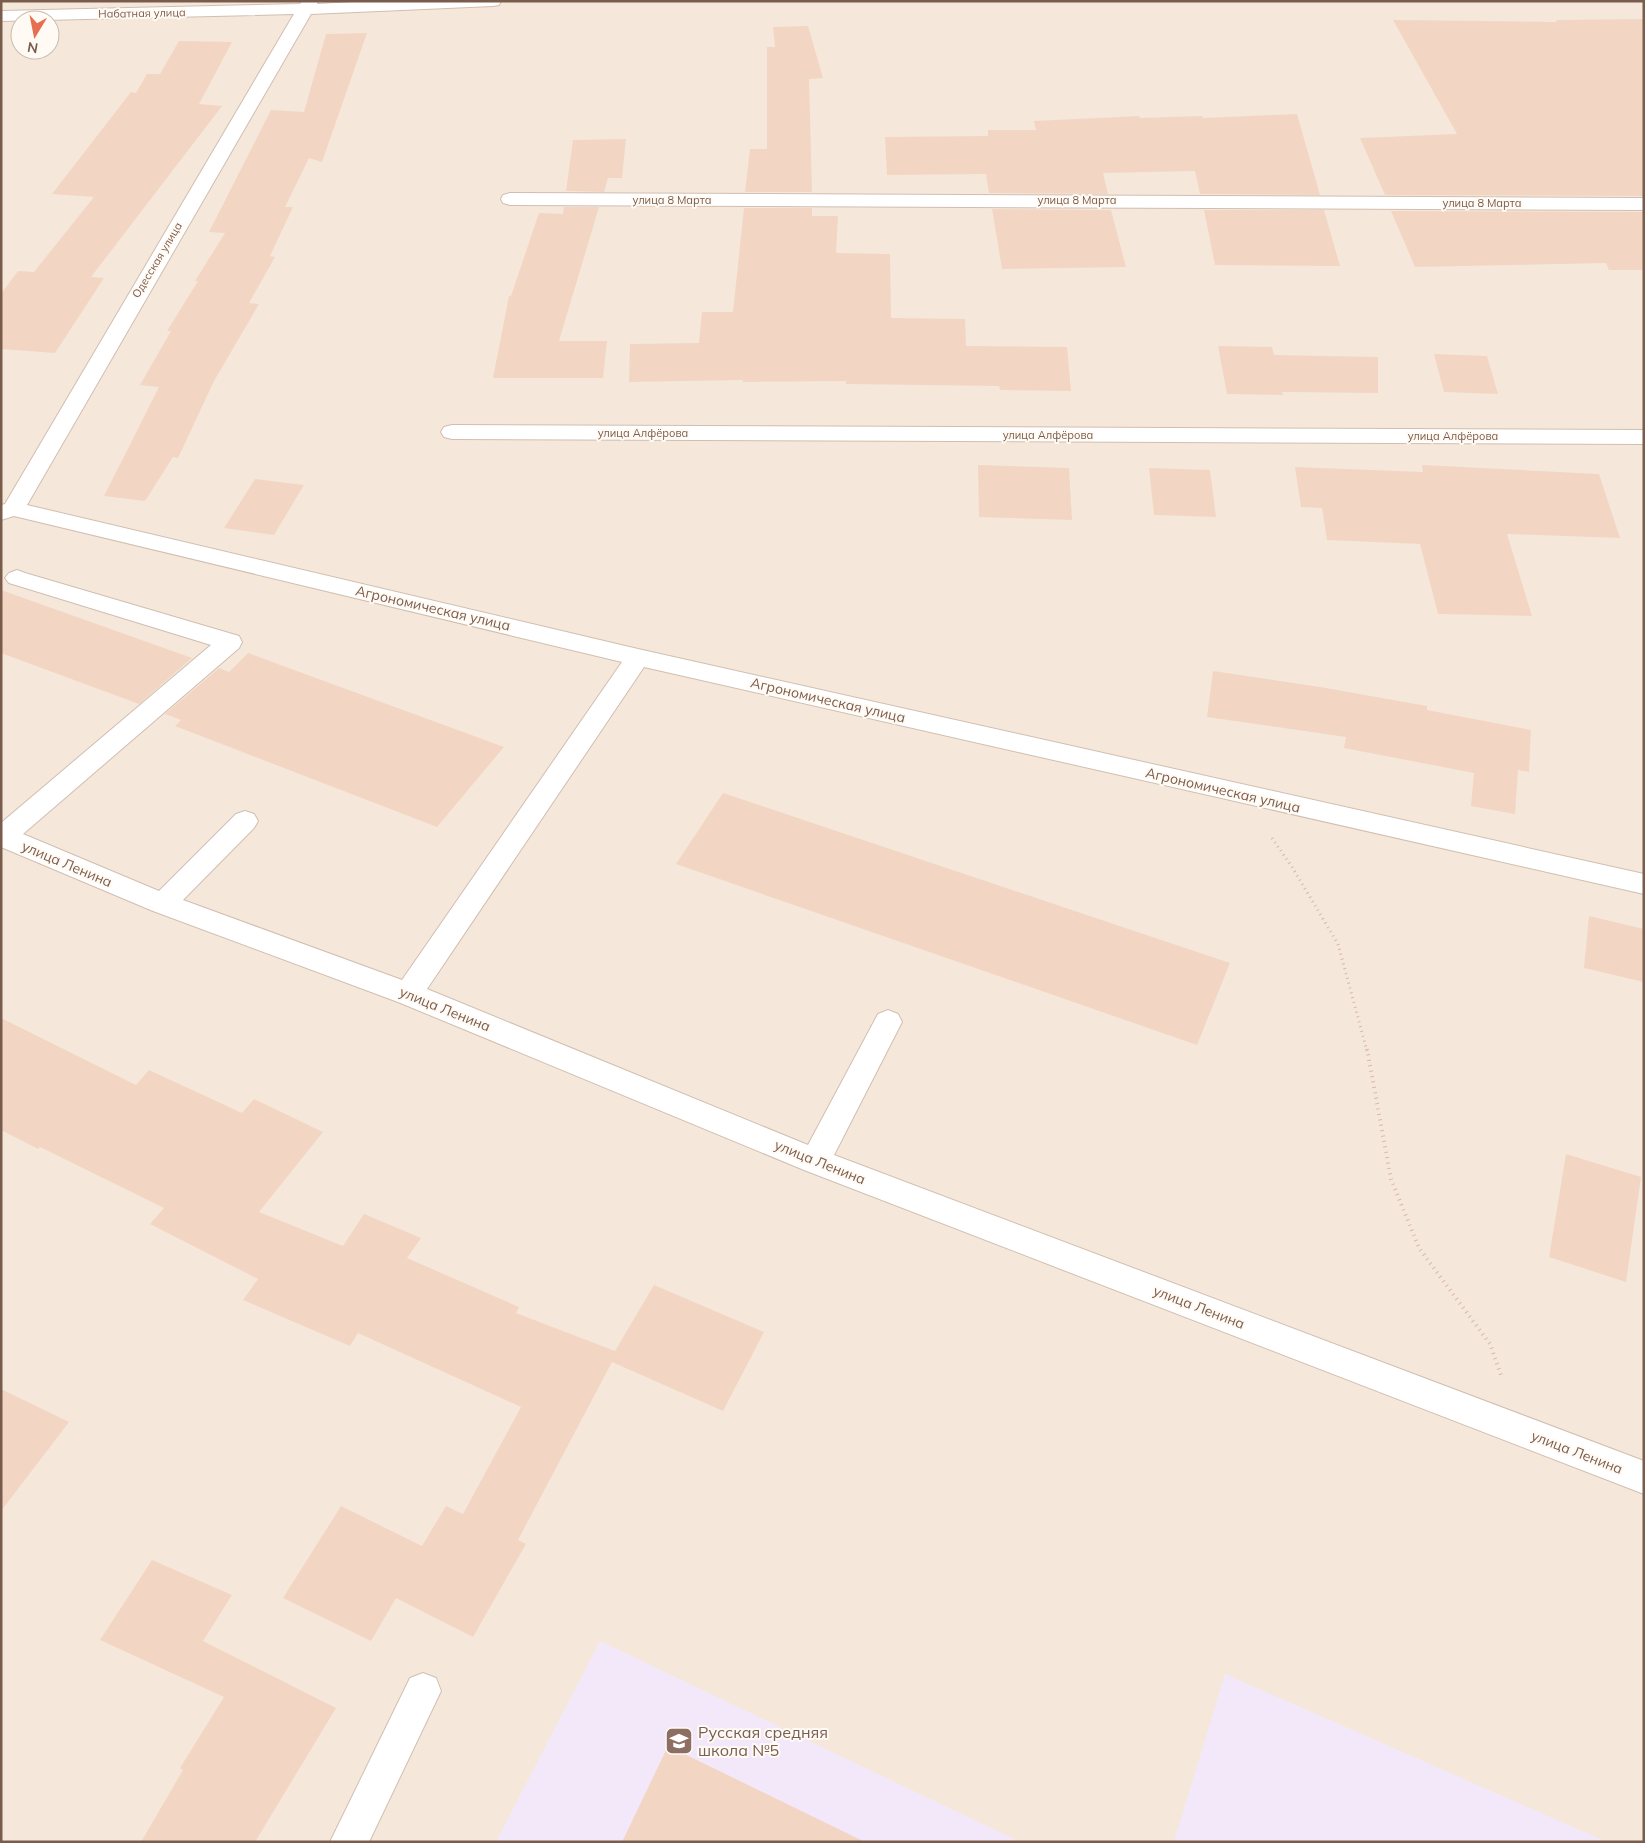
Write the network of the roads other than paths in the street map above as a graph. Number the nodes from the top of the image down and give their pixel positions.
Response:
1 (493, 1) edge
2 (308, 5) edge
3 (1, 16) edge
4 (510, 199) dead end
5 (1644, 204) edge
6 (452, 432) dead end
7 (1644, 437) edge
8 (7, 511) edge
9 (17, 578) dead end
10 (638, 657) junction
11 (245, 821) dead end
12 (2, 836) edge
13 (1644, 884) edge
14 (163, 904) junction
15 (408, 994) junction
16 (888, 1022) dead end
17 (815, 1161) junction
18 (1644, 1478) edge
19 (423, 1691) dead end
20 (349, 1842) edge

1 - 2 street, Набатная улица
2 - 3 street, Набатная улица
2 - 8 street, Одесская улица
4 - 5 street, улица 8 Марта
6 - 7 street, улица Алфёрова
8 - 10 street, Агрономическая улица
9 - 12 street
10 - 13 street, Агрономическая улица
10 - 15 street
11 - 14 street
12 - 14 street, улица Ленина
14 - 15 street, улица Ленина
15 - 17 street, улица Ленина
16 - 17 street
17 - 18 street, улица Ленина
19 - 20 street

